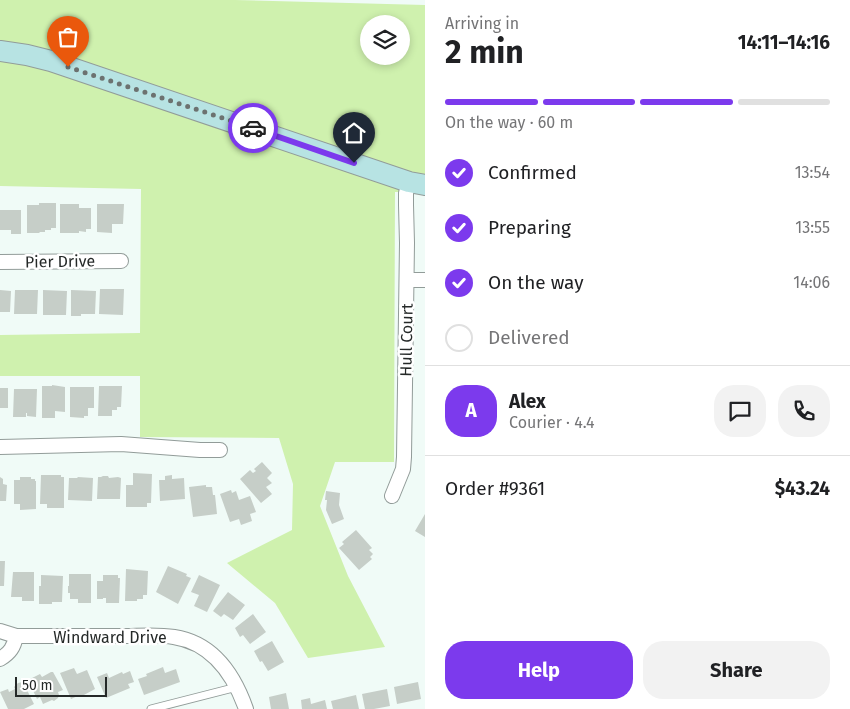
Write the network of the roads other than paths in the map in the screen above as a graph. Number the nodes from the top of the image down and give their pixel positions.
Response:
1 (0, 51) edge
2 (417, 184) edge
3 (121, 261) dead end
4 (0, 262) edge
5 (407, 280) junction
6 (425, 280) edge
7 (0, 447) edge
8 (220, 450) dead end
9 (392, 496) dead end
10 (0, 631) edge
11 (16, 636) junction
12 (0, 659) edge
13 (237, 687) junction
14 (151, 709) edge
15 (246, 709) edge

1 - 2 main road
2 - 5 street, Hull Court
3 - 4 street, Pier Drive
5 - 6 street
5 - 9 street, Hull Court
7 - 8 street
10 - 11 street, Windward Drive
11 - 12 street
11 - 13 street, Windward Drive
13 - 14 lane
13 - 15 street, Windward Drive

